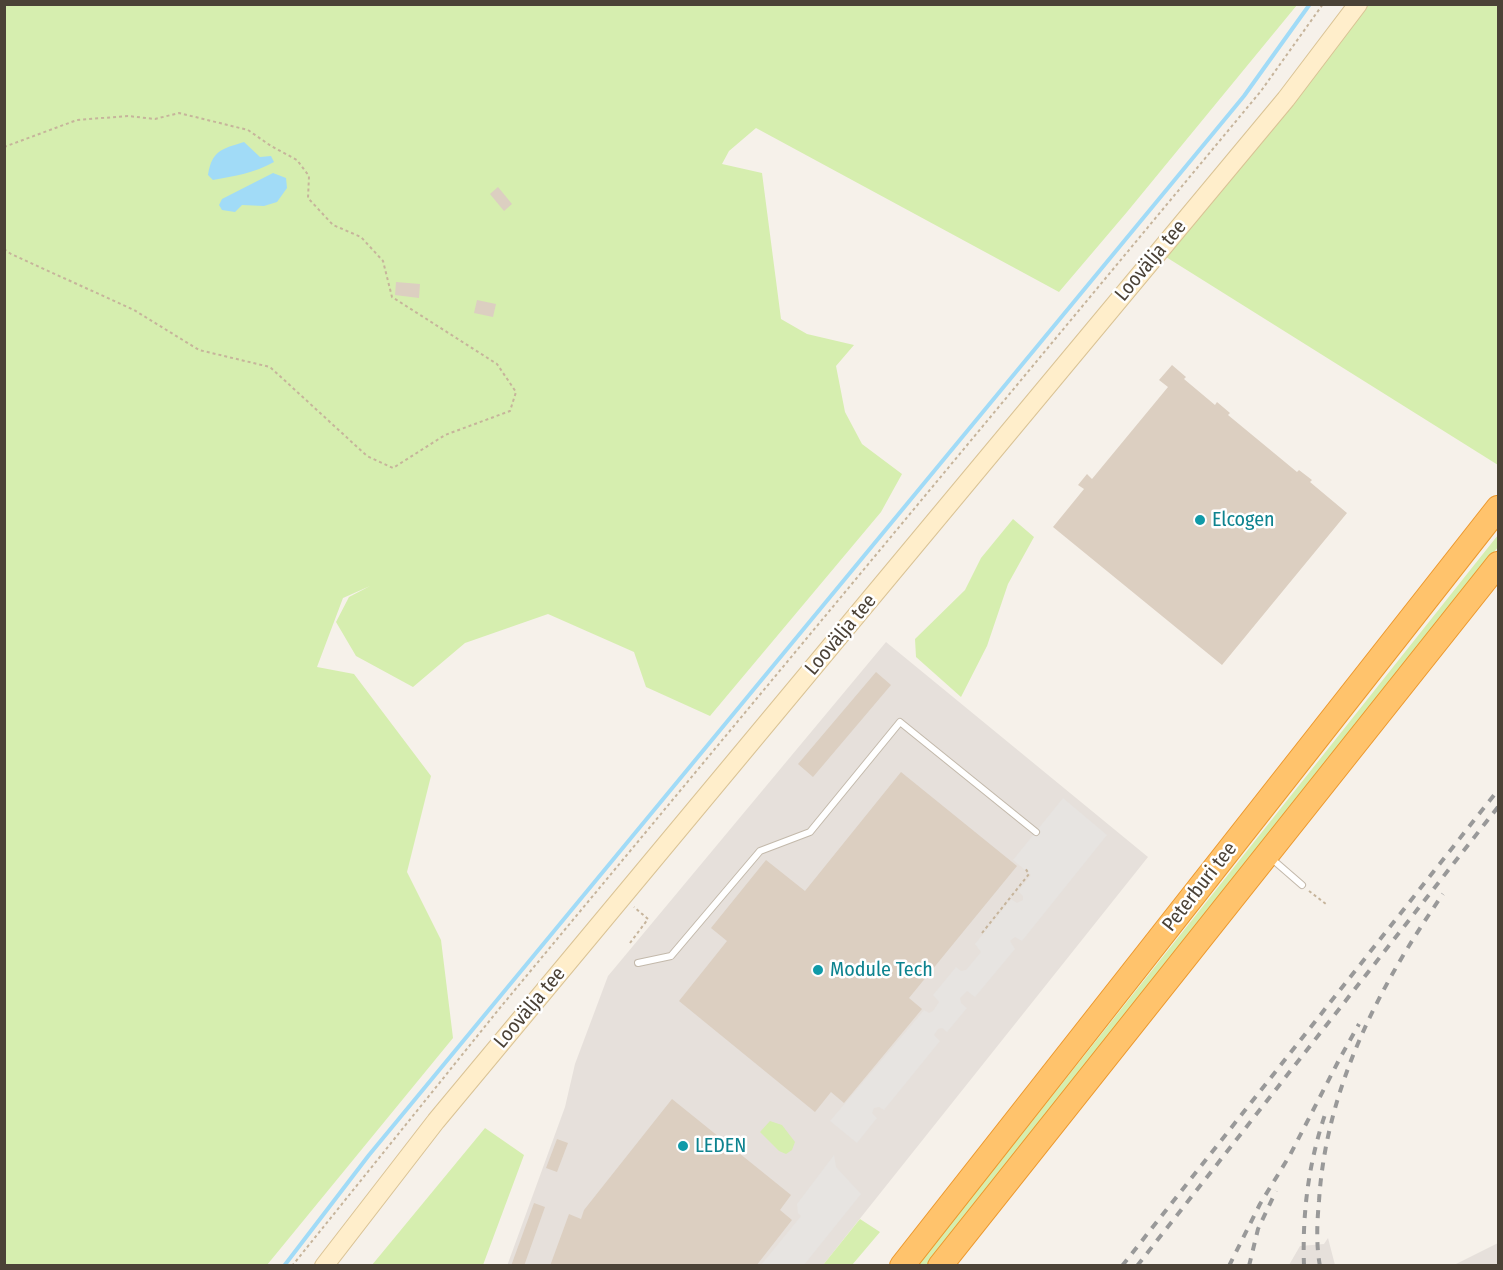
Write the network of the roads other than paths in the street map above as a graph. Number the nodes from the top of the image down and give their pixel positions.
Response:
1 (1358, 4) edge
2 (1498, 508) edge
3 (1498, 564) edge
4 (1036, 832) dead end
5 (1267, 855) junction
6 (1302, 885) road end
7 (638, 963) dead end
8 (324, 1266) edge
9 (902, 1266) edge
10 (940, 1266) edge

1 - 8 street, Loovälja tee
2 - 9 highway, Peterburi tee
3 - 5 highway, Peterburi tee
4 - 7 lane
5 - 6 lane
5 - 10 highway, Peterburi tee

